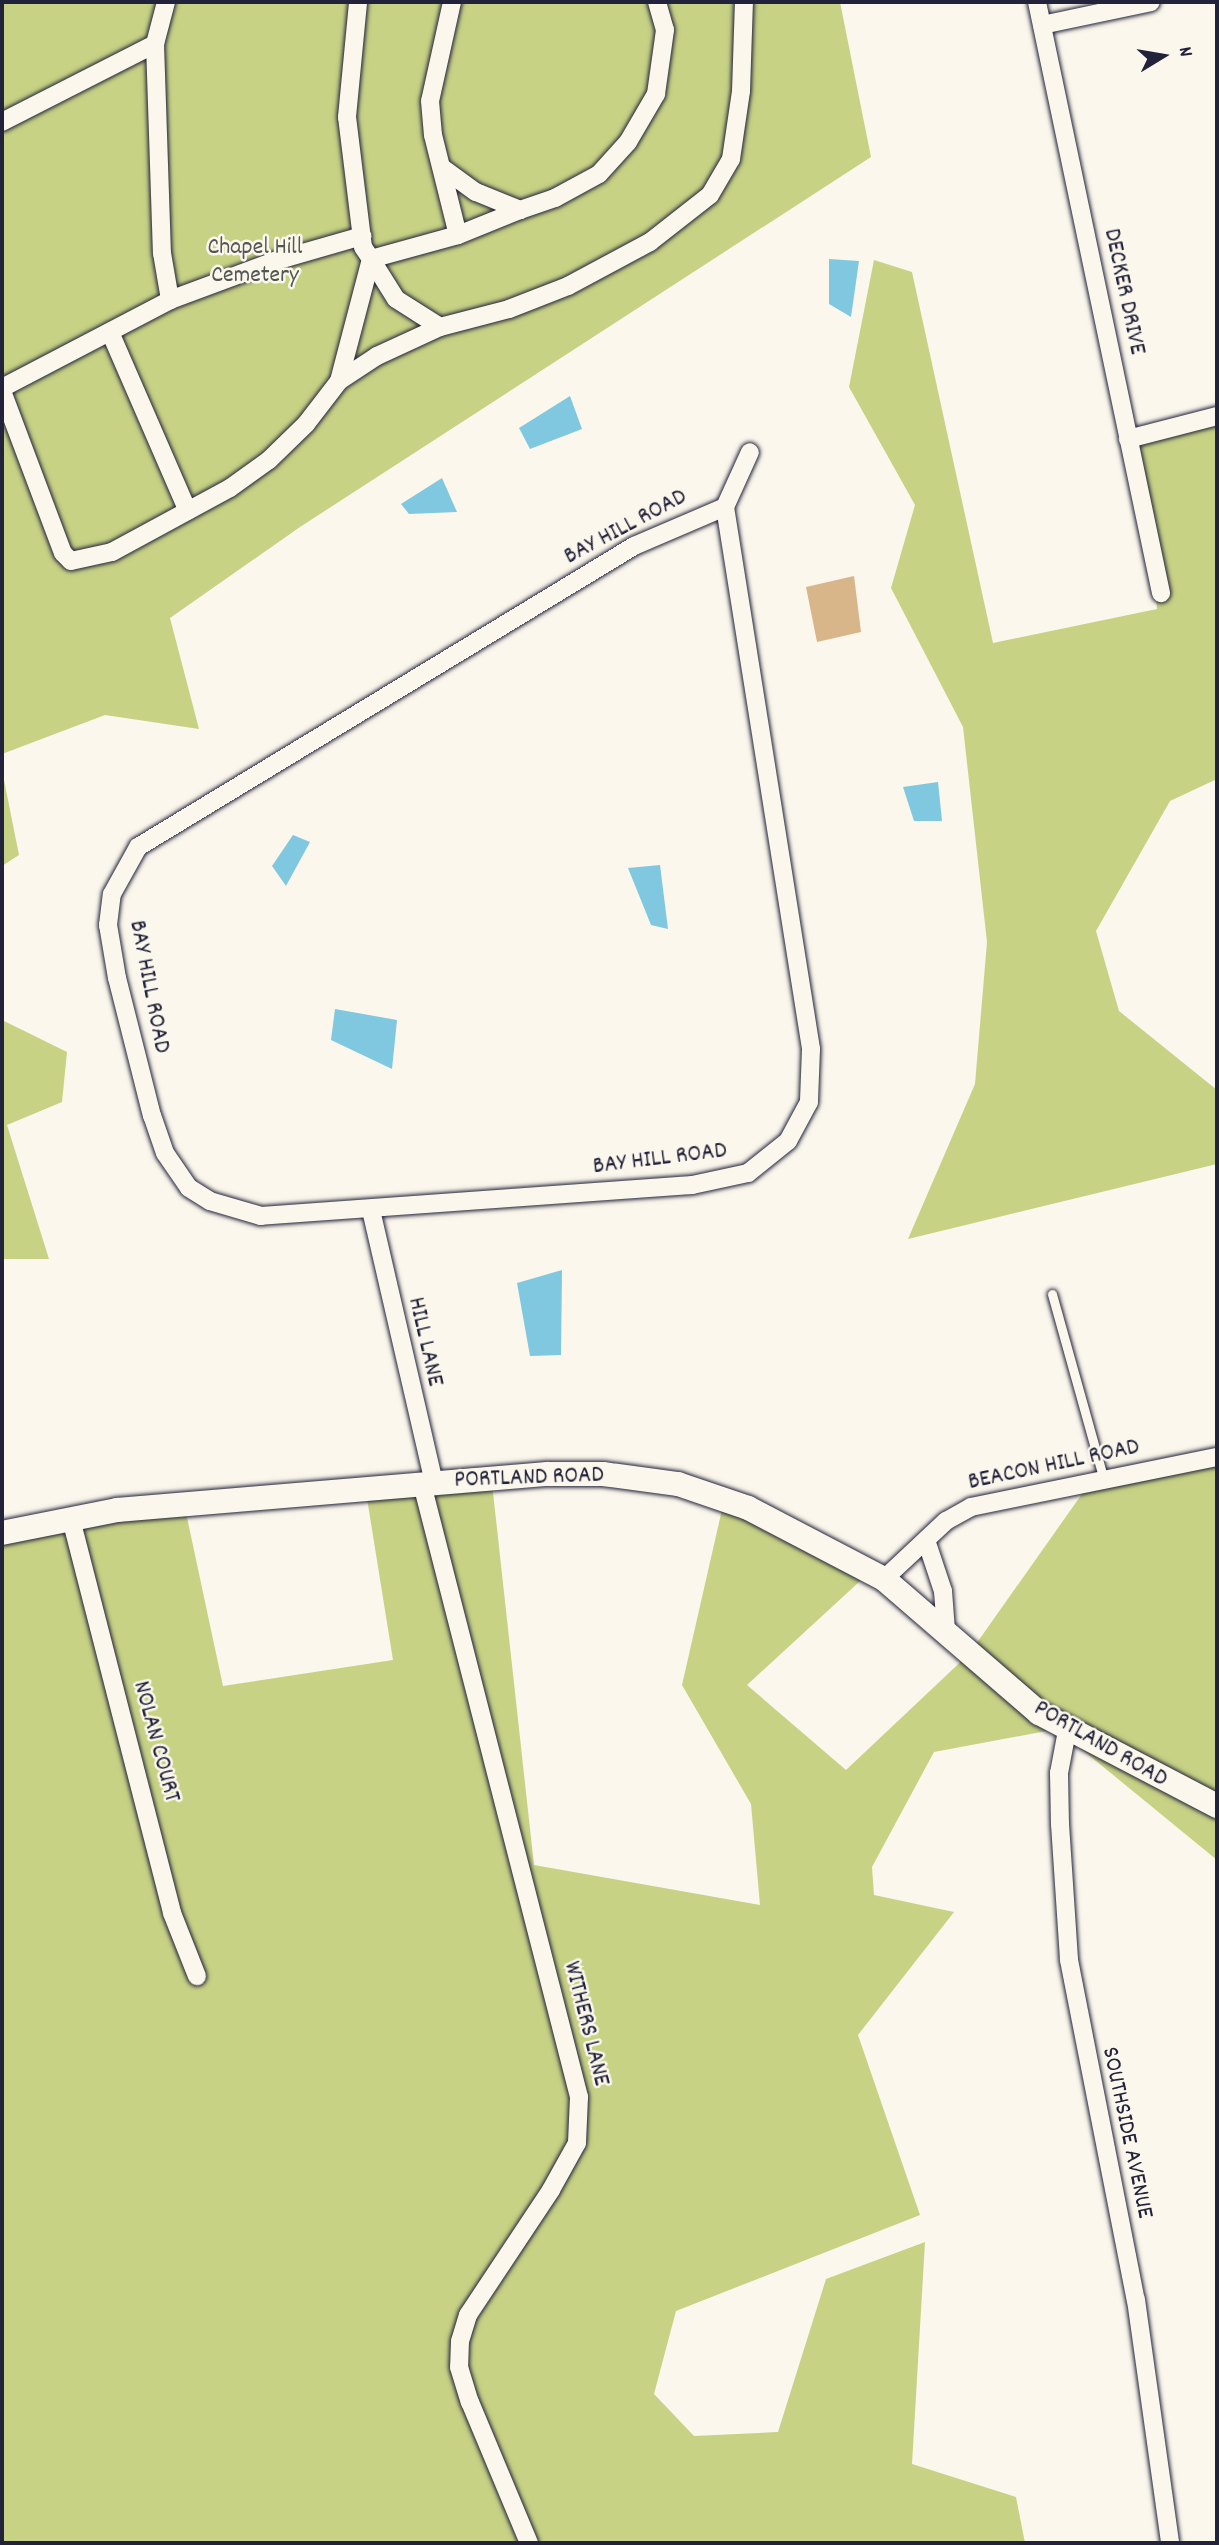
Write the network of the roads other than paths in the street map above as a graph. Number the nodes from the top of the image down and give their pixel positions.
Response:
1 (166, 2) edge
2 (358, 2) edge
3 (452, 2) edge
4 (657, 2) edge
5 (744, 2) edge
6 (1037, 2) edge
7 (1151, 2) edge
8 (1042, 24) junction
9 (155, 44) junction
10 (2, 122) edge
11 (444, 169) junction
12 (520, 210) junction
13 (362, 236) junction
14 (458, 236) junction
15 (371, 259) junction
16 (170, 300) junction
17 (440, 327) junction
18 (110, 332) junction
19 (339, 381) junction
20 (2, 389) edge
21 (1217, 416) edge
22 (1128, 439) junction
23 (750, 452) dead end
24 (724, 507) junction
25 (188, 511) junction
26 (1161, 593) dead end
27 (371, 1210) junction
28 (1052, 1294) dead end
29 (1217, 1457) edge
30 (1104, 1480) junction
31 (428, 1484) junction
32 (71, 1519) junction
33 (2, 1533) edge
34 (927, 1543) junction
35 (884, 1578) junction
36 (946, 1631) junction
37 (1067, 1731) junction
38 (1217, 1806) edge
39 (197, 1976) dead end
40 (529, 2543) edge
41 (1170, 2543) edge

1 - 9 street
2 - 13 street
3 - 11 street
4 - 12 street
5 - 17 street
6 - 8 street, DECKER DRIVE
7 - 8 street
8 - 22 street, DECKER DRIVE
9 - 10 street
9 - 16 street
11 - 12 street
11 - 14 street
12 - 14 street
13 - 15 street
13 - 16 street
14 - 15 street
15 - 17 street
15 - 19 street
16 - 18 street
17 - 19 street
18 - 20 street
18 - 25 street
19 - 25 street
20 - 25 street
21 - 22 street
22 - 26 street, DECKER DRIVE
23 - 24 street
24 - 27 street, BAY HILL ROAD
24 - 27 street, BAY HILL ROAD
27 - 31 street, HILL LANE
28 - 30 lane
29 - 30 street, BEACON HILL ROAD
30 - 34 street, BEACON HILL ROAD
31 - 32 street, PORTLAND ROAD
31 - 35 street, PORTLAND ROAD
31 - 40 street, WITHERS LANE
32 - 33 street, PORTLAND ROAD
32 - 39 street, NOLAN COURT
34 - 35 street, BEACON HILL ROAD
34 - 36 street
35 - 36 street, PORTLAND ROAD
36 - 37 street, PORTLAND ROAD
37 - 38 street, PORTLAND ROAD
37 - 41 street, SOUTHSIDE AVENUE

